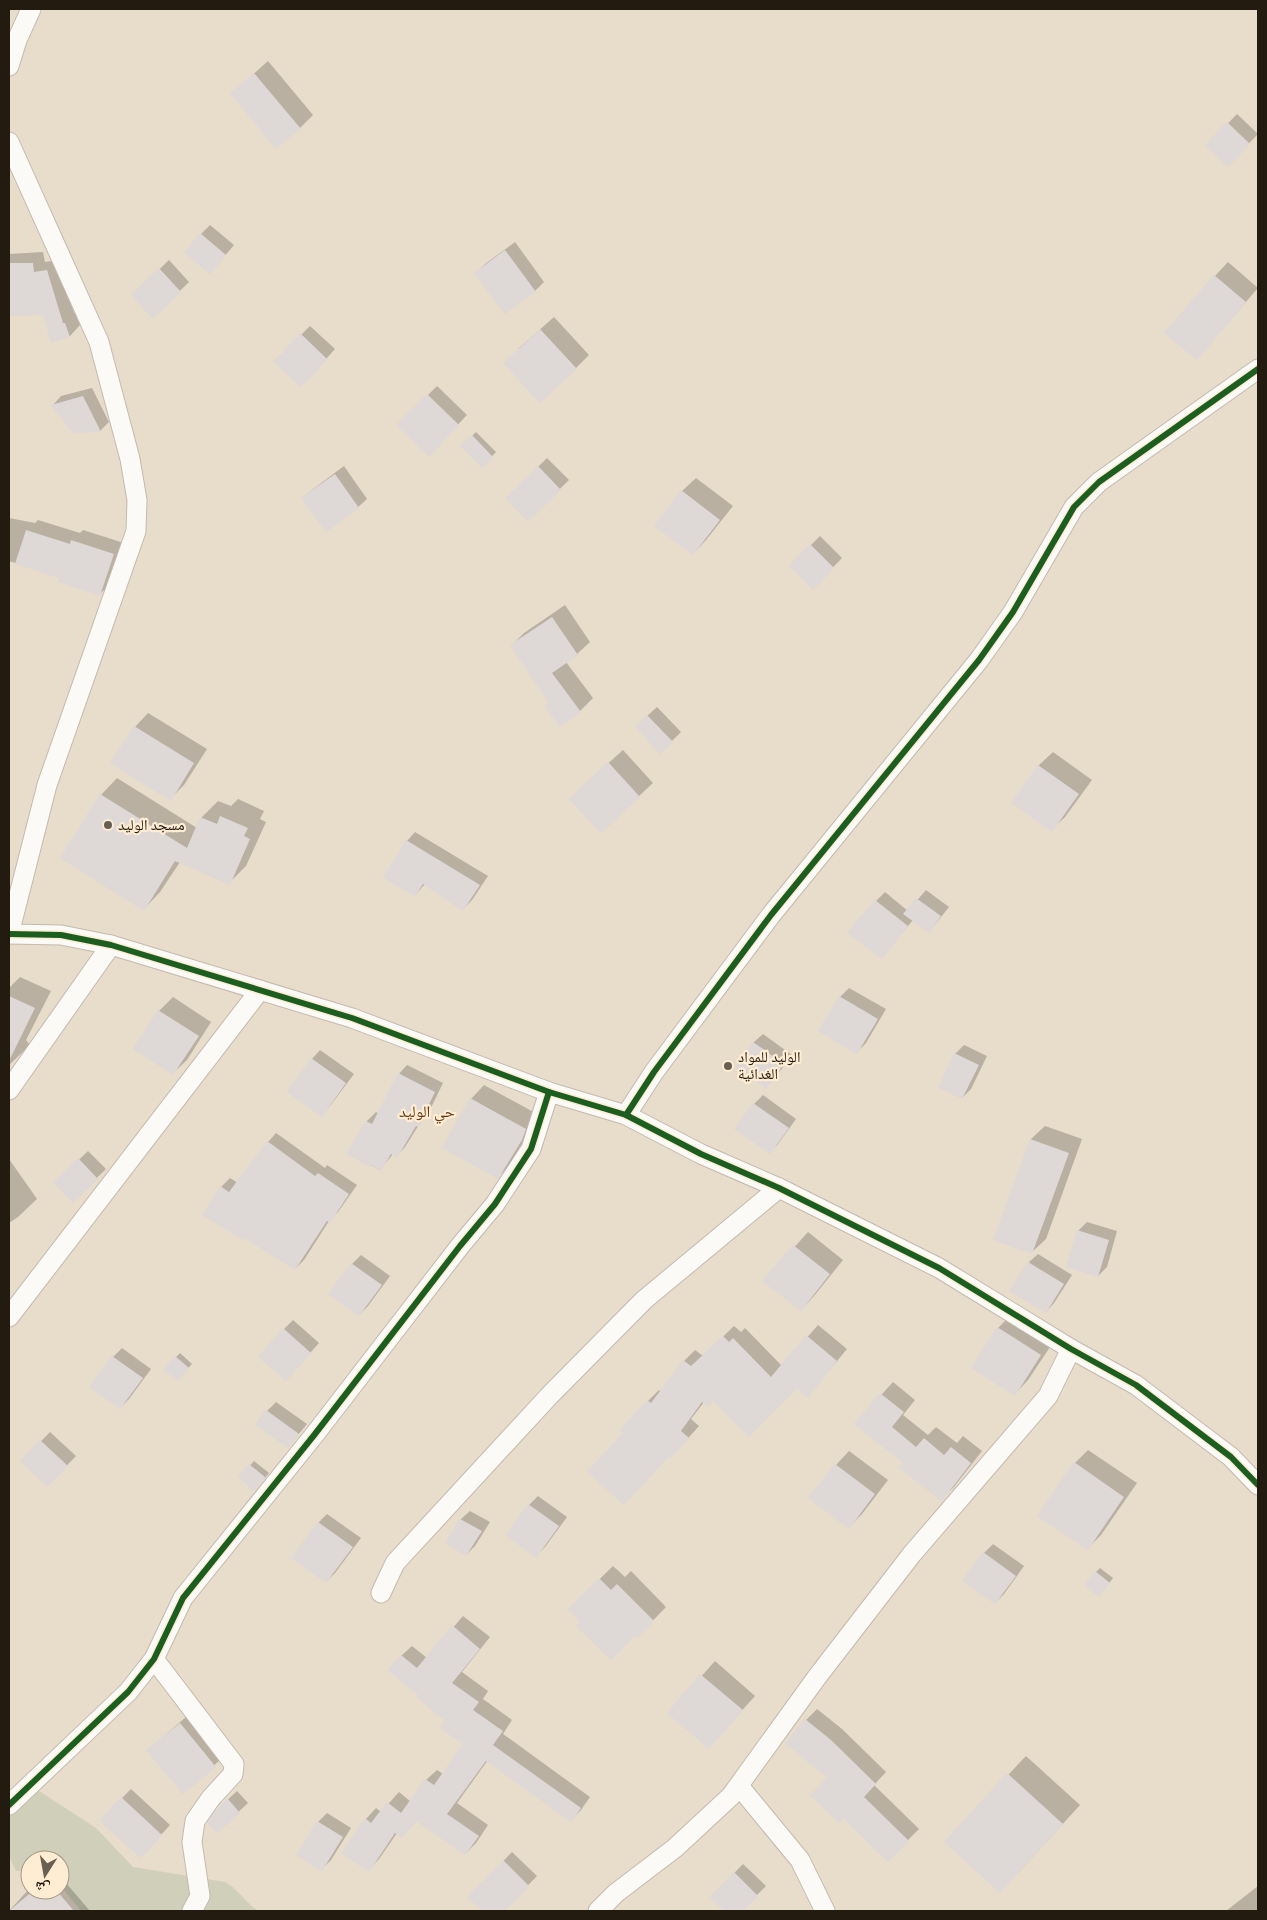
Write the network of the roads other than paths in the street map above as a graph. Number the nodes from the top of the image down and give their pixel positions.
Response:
1 (31, 9) edge
2 (9, 66) edge
3 (9, 142) edge
4 (1258, 369) edge
5 (9, 934) edge
6 (110, 945) junction
7 (260, 990) junction
8 (9, 1090) edge
9 (549, 1092) junction
10 (626, 1115) junction
11 (779, 1188) junction
12 (9, 1317) edge
13 (1071, 1349) junction
14 (1258, 1485) edge
15 (381, 1593) dead end
16 (154, 1659) junction
17 (739, 1786) junction
18 (9, 1805) edge
19 (192, 1911) edge
20 (598, 1911) edge
21 (825, 1911) edge

1 - 2 street
3 - 5 street
4 - 10 street
5 - 6 street
6 - 7 street
6 - 8 street
7 - 9 street
7 - 12 street
9 - 10 street
9 - 16 street
10 - 11 street
11 - 13 street
11 - 15 street
13 - 14 street
13 - 17 street
16 - 18 street
16 - 19 street
17 - 20 street
17 - 21 street

